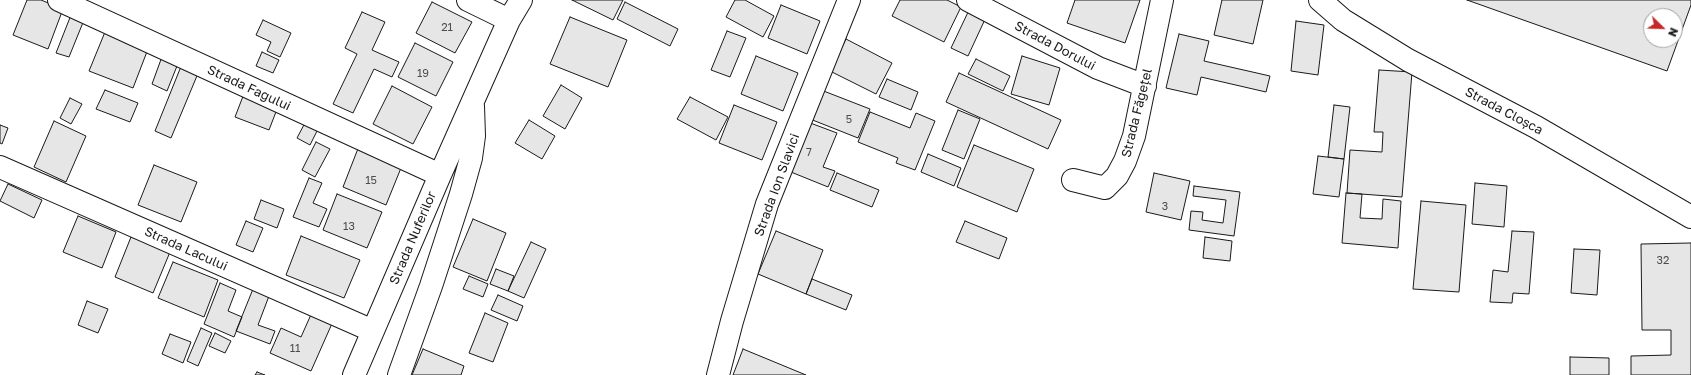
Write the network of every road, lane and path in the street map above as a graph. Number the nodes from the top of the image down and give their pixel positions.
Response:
1 (59, 0) edge
2 (468, 0) edge
3 (521, 0) edge
4 (849, 0) edge
5 (968, 0) edge
6 (1162, 0) edge
7 (1320, 0) edge
8 (510, 20) junction
9 (1145, 86) junction
10 (473, 102) junction
11 (0, 167) edge
12 (440, 175) junction
13 (1073, 180) dead end
14 (1691, 217) edge
15 (372, 332) junction
16 (354, 375) edge
17 (399, 375) edge
18 (718, 375) edge

1 - 12 street, Strada Fagului
2 - 8 street
3 - 8 street, Strada Nuferilor
4 - 18 street, Strada Ion Slavici
5 - 9 street, Strada Dorului
6 - 9 street, Strada Făgețel
7 - 14 street, Strada Cloșca
8 - 10 street, Strada Nuferilor
9 - 13 street, Strada Făgețel
10 - 12 street, Strada Nuferilor
10 - 17 street, Strada Nuferilor
11 - 15 street, Strada Lacului
12 - 15 street, Strada Nuferilor
15 - 16 street, Strada Nuferilor

